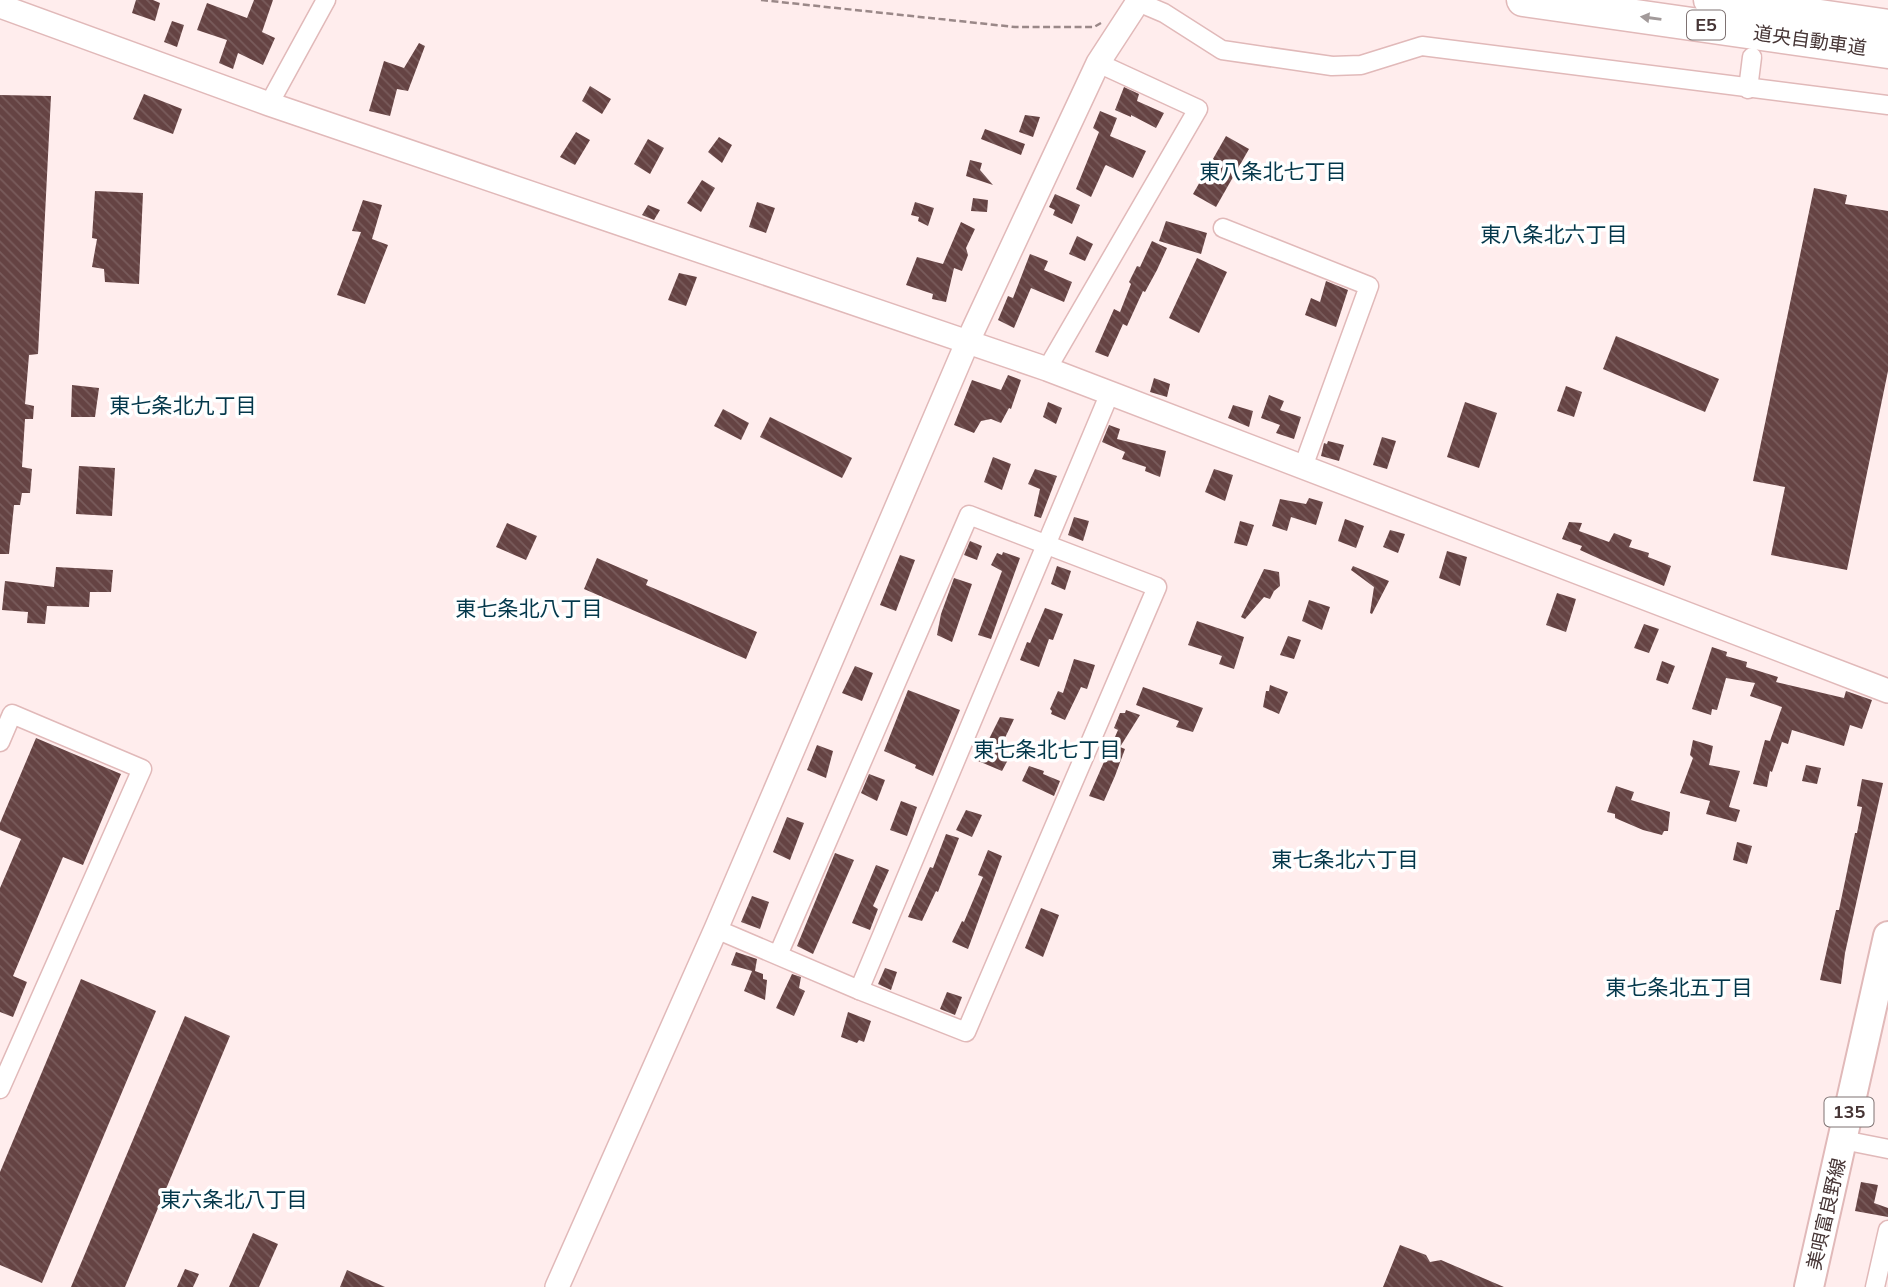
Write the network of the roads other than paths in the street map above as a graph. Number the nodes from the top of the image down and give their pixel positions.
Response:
1 (326, 0) edge
2 (1523, 0) edge
3 (1710, 0) edge
4 (1138, 1) edge
5 (0, 6) edge
6 (1793, 12) junction
7 (1888, 18) edge
8 (1888, 26) edge
9 (1888, 52) edge
10 (1752, 57) dead end
11 (1098, 63) junction
12 (1748, 89) junction
13 (269, 104) junction
14 (1888, 105) edge
15 (1223, 228) dead end
16 (967, 344) junction
17 (1047, 369) junction
18 (1109, 395) junction
19 (1303, 467) junction
20 (1045, 544) junction
21 (1888, 691) edge
22 (0, 742) edge
23 (716, 929) junction
24 (1888, 936) edge
25 (778, 955) junction
26 (859, 990) junction
27 (0, 1089) edge
28 (1843, 1140) junction
29 (1888, 1149) edge
30 (1888, 1230) edge
31 (557, 1287) edge
32 (1809, 1287) edge
33 (1875, 1287) edge

1 - 13 street
9 -> 2 highway, 道央自動車道 / E5
3 - 6 highway, 道央自動車道 / E5
4 - 11 street
4 - 12 street
5 - 13 street
6 - 7 highway
6 - 8 highway, 道央自動車道 / E5
10 - 12 street
11 - 16 street
11 - 17 street
12 - 14 street
13 - 16 street
15 - 19 street
16 - 17 street
16 - 23 street
17 - 18 street
18 - 19 street
18 - 20 street
19 - 21 street
20 - 25 street
20 - 26 street
20 - 26 street
22 - 27 street
23 - 25 street
23 - 31 street
24 - 28 main road, 美唄富良野線 / 135
25 - 26 street
28 - 29 street
28 - 32 main road, 美唄富良野線 / 135
30 - 33 street

